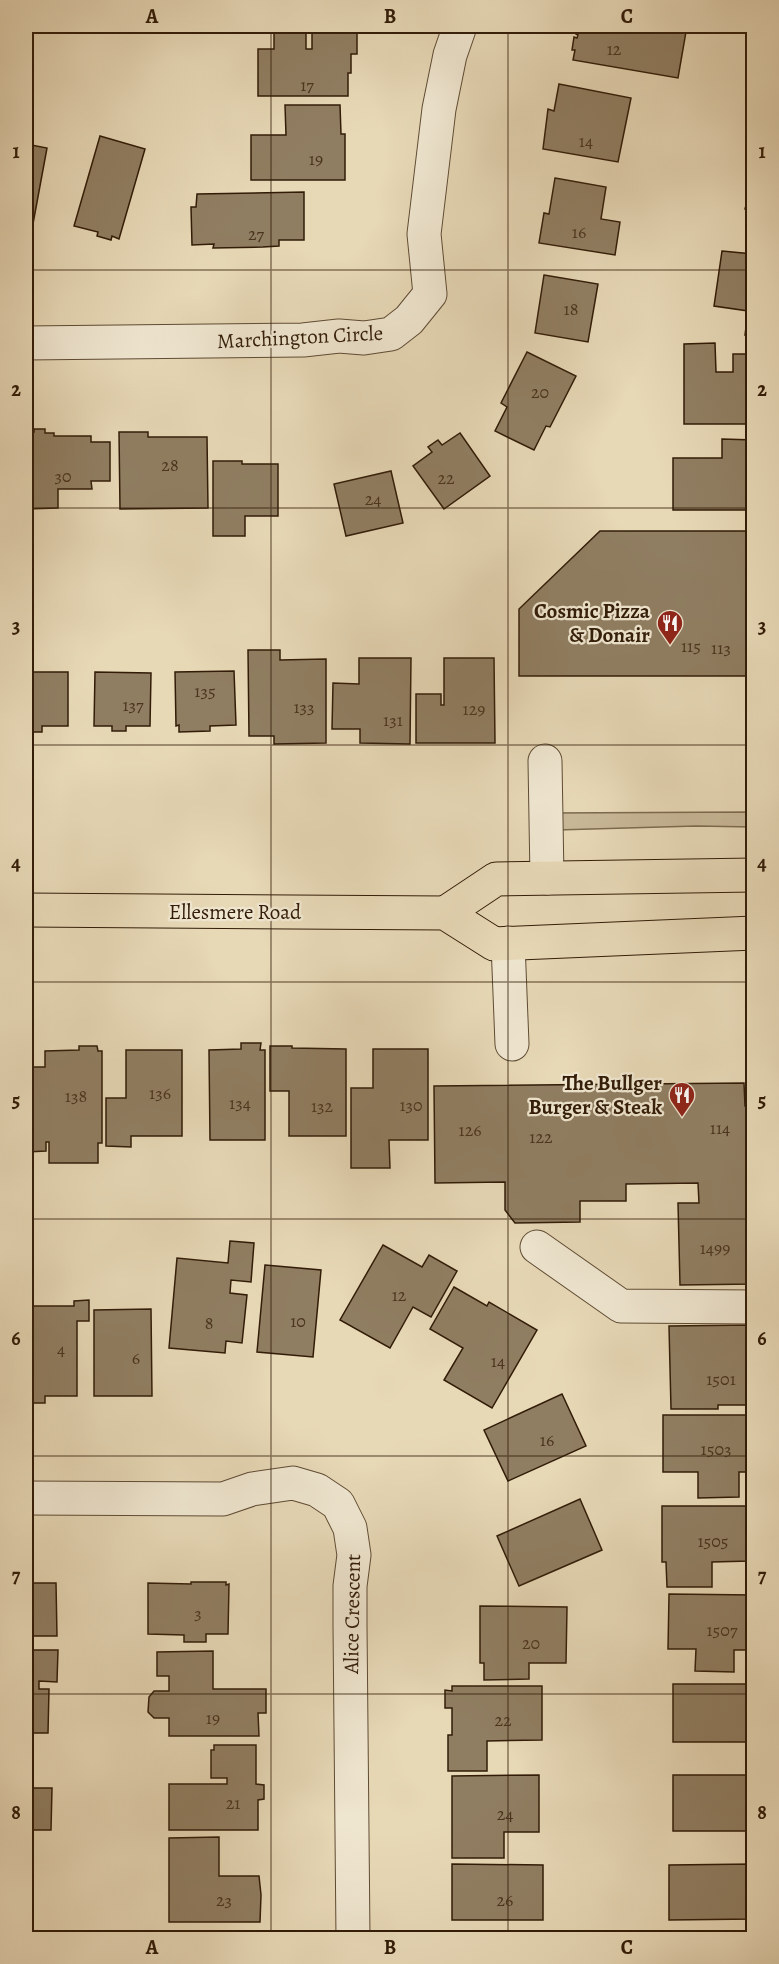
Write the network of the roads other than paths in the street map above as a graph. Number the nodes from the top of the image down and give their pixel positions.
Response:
1 (460, 26) edge
2 (26, 343) edge
3 (545, 761) dead end
4 (753, 874) edge
5 (547, 878) junction
6 (26, 910) edge
7 (445, 913) junction
8 (753, 933) edge
9 (508, 943) junction
10 (512, 1044) dead end
11 (537, 1247) dead end
12 (753, 1307) edge
13 (26, 1498) edge
14 (353, 1938) edge

1 - 2 street, Marchington Circle
3 - 5 street
4 - 5 main road
5 - 7 main road
6 - 7 main road, Ellesmere Road
7 - 9 main road
8 - 9 main road
9 - 10 street
11 - 12 street
13 - 14 street, Alice Crescent

